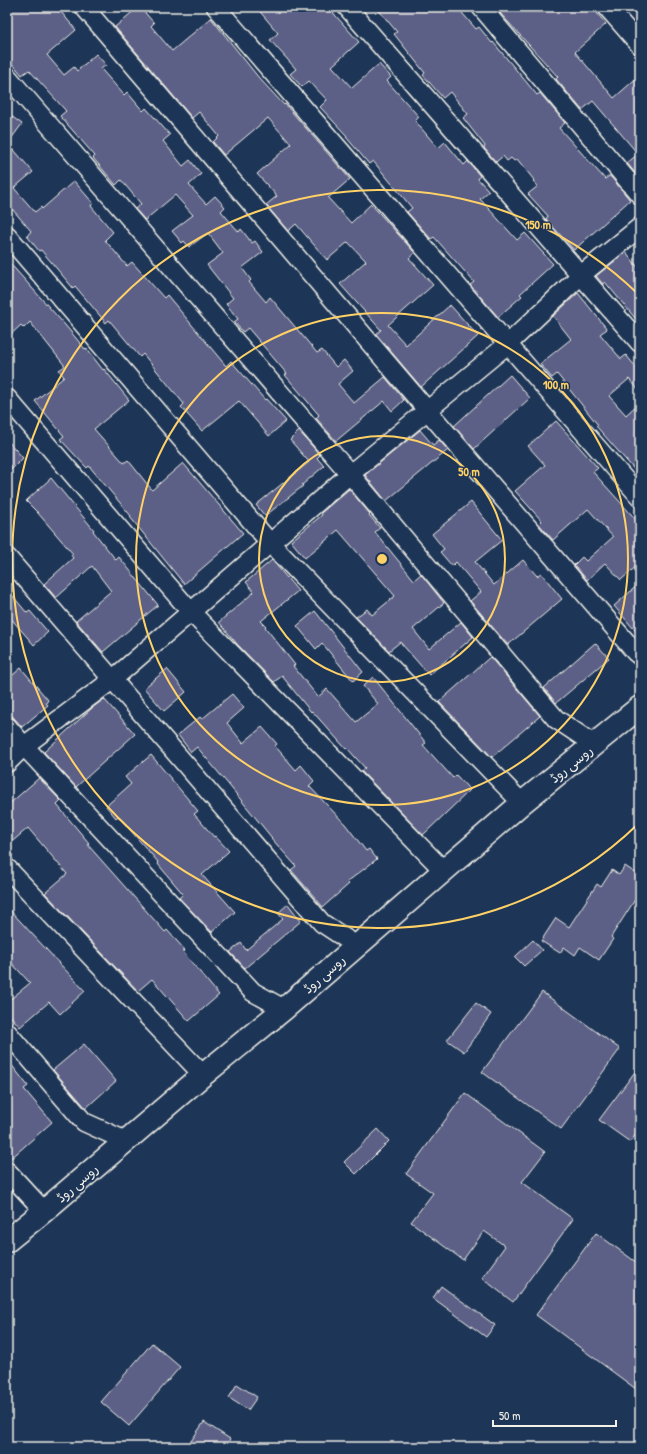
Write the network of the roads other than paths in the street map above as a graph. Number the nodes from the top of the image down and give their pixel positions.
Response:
1 (84, 7) edge
2 (216, 7) edge
3 (347, 7) edge
4 (481, 7) edge
5 (606, 7) edge
6 (640, 45) edge
7 (7, 76) edge
8 (640, 195) edge
9 (640, 227) edge
10 (7, 235) edge
11 (581, 276) junction
12 (640, 343) edge
13 (508, 344) junction
14 (7, 398) edge
15 (427, 410) junction
16 (350, 474) junction
17 (640, 496) edge
18 (271, 544) junction
19 (7, 557) edge
20 (191, 612) junction
21 (640, 656) edge
22 (112, 680) junction
23 (640, 707) edge
24 (7, 726) edge
25 (595, 745) junction
26 (24, 746) junction
27 (7, 763) edge
28 (522, 803) junction
29 (7, 868) edge
30 (444, 871) junction
31 (357, 946) junction
32 (284, 1009) junction
33 (7, 1032) edge
34 (203, 1075) junction
35 (126, 1141) junction
36 (7, 1171) edge
37 (44, 1211) junction
38 (7, 1241) edge

1 - 15 street
2 - 13 street
3 - 11 street
4 - 8 street
5 - 6 street
7 - 16 street
9 - 11 street
10 - 18 street
11 - 12 street
11 - 13 street
13 - 15 street
13 - 17 street
14 - 20 street
15 - 16 street
15 - 21 street
16 - 18 street
16 - 25 street
18 - 20 street
18 - 28 street
19 - 22 street
20 - 22 street
20 - 30 street
22 - 26 street
22 - 31 street
23 - 25 main road, روسی روڈ
24 - 26 street
25 - 28 main road, روسی روڈ
26 - 27 street
26 - 32 street
28 - 30 main road, روسی روڈ
29 - 34 street
30 - 31 main road, روسی روڈ
31 - 32 main road, روسی روڈ
32 - 34 main road, روسی روڈ
33 - 35 street
34 - 35 main road, روسی روڈ
35 - 37 main road, روسی روڈ
36 - 37 street
37 - 38 main road, روسی روڈ

